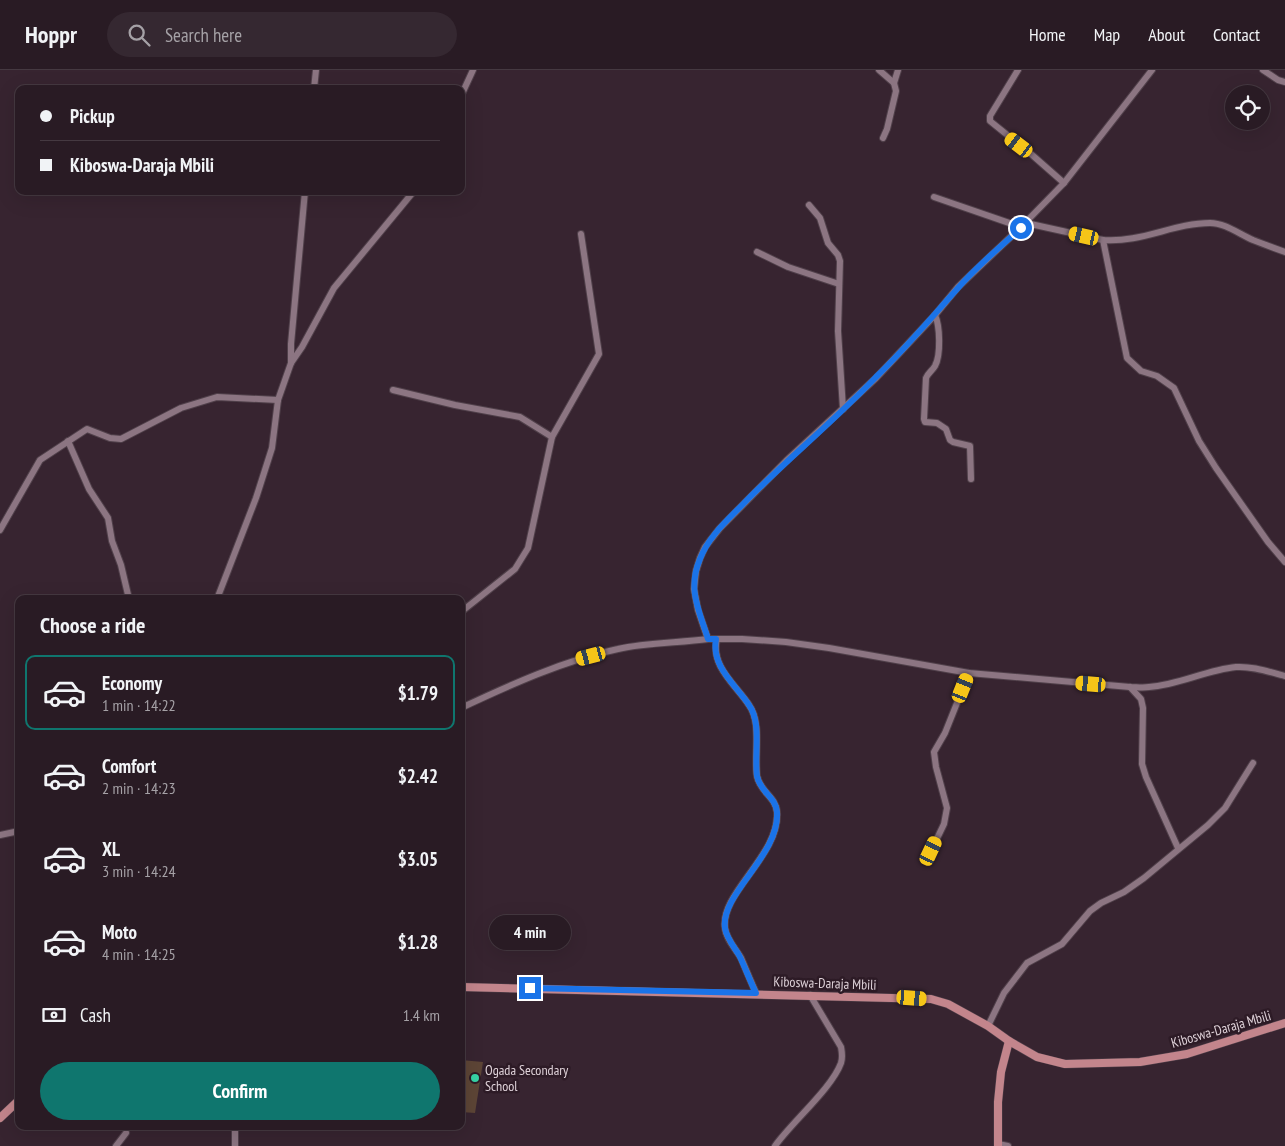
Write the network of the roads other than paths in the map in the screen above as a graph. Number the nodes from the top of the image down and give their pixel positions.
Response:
1 (316, 70) edge
2 (473, 70) edge
3 (879, 70) edge
4 (898, 70) edge
5 (1018, 70) edge
6 (1152, 70) edge
7 (1263, 70) edge
8 (1285, 82) edge
9 (894, 83) junction
10 (314, 85) edge
11 (465, 87) edge
12 (883, 138) dead end
13 (1064, 184) junction
14 (305, 195) edge
15 (411, 195) edge
16 (934, 197) dead end
17 (810, 205) dead end
18 (1023, 225) junction
19 (581, 234) dead end
20 (1103, 240) junction
21 (757, 252) dead end
22 (1285, 252) edge
23 (840, 284) junction
24 (935, 314) junction
25 (291, 364) junction
26 (393, 390) dead end
27 (278, 400) junction
28 (843, 409) junction
29 (552, 437) junction
30 (68, 441) junction
31 (971, 479) dead end
32 (0, 530) edge
33 (1285, 562) edge
34 (128, 595) edge
35 (219, 595) edge
36 (465, 609) edge
37 (708, 639) junction
38 (716, 639) junction
39 (969, 673) junction
40 (1285, 676) edge
41 (1130, 687) junction
42 (465, 706) edge
43 (1254, 763) dead end
44 (15, 832) edge
45 (0, 835) edge
46 (1178, 848) junction
47 (931, 851) dead end
48 (465, 987) edge
49 (756, 993) junction
50 (810, 995) junction
51 (1285, 1023) edge
52 (988, 1026) junction
53 (1009, 1041) junction
54 (15, 1104) edge
55 (0, 1118) edge
56 (234, 1130) edge
57 (126, 1133) dead end
58 (998, 1145) edge
59 (116, 1146) edge
60 (235, 1146) edge
61 (775, 1146) edge
62 (1008, 1146) edge

1 - 10 street
2 - 11 street
3 - 9 street
4 - 9 street
5 - 13 street
6 - 13 street
7 - 8 street
9 - 12 street
13 - 18 street
14 - 25 street
15 - 25 street
16 - 18 street
17 - 23 street
18 - 20 street
18 - 24 street
19 - 29 street
20 - 22 street
20 - 33 street
21 - 23 street
23 - 28 street
24 - 28 street
24 - 31 street
25 - 27 street
26 - 29 street
27 - 30 street
27 - 35 street
28 - 37 street
29 - 36 street
30 - 32 street
30 - 34 street
37 - 38 street
37 - 42 street
38 - 39 street
38 - 49 street
39 - 41 street
39 - 47 street
40 - 41 street
41 - 46 street
43 - 46 street
44 - 45 street
46 - 52 street
48 - 49 main road, Kiboswa-Daraja Mbili
49 - 50 main road, Kiboswa-Daraja Mbili
50 - 52 main road, Kiboswa-Daraja Mbili
50 - 61 street
51 - 53 main road, Kiboswa-Daraja Mbili
52 - 53 main road, Kiboswa-Daraja Mbili
53 - 58 main road
54 - 55 main road
56 - 60 street
57 - 59 street
58 - 62 street

